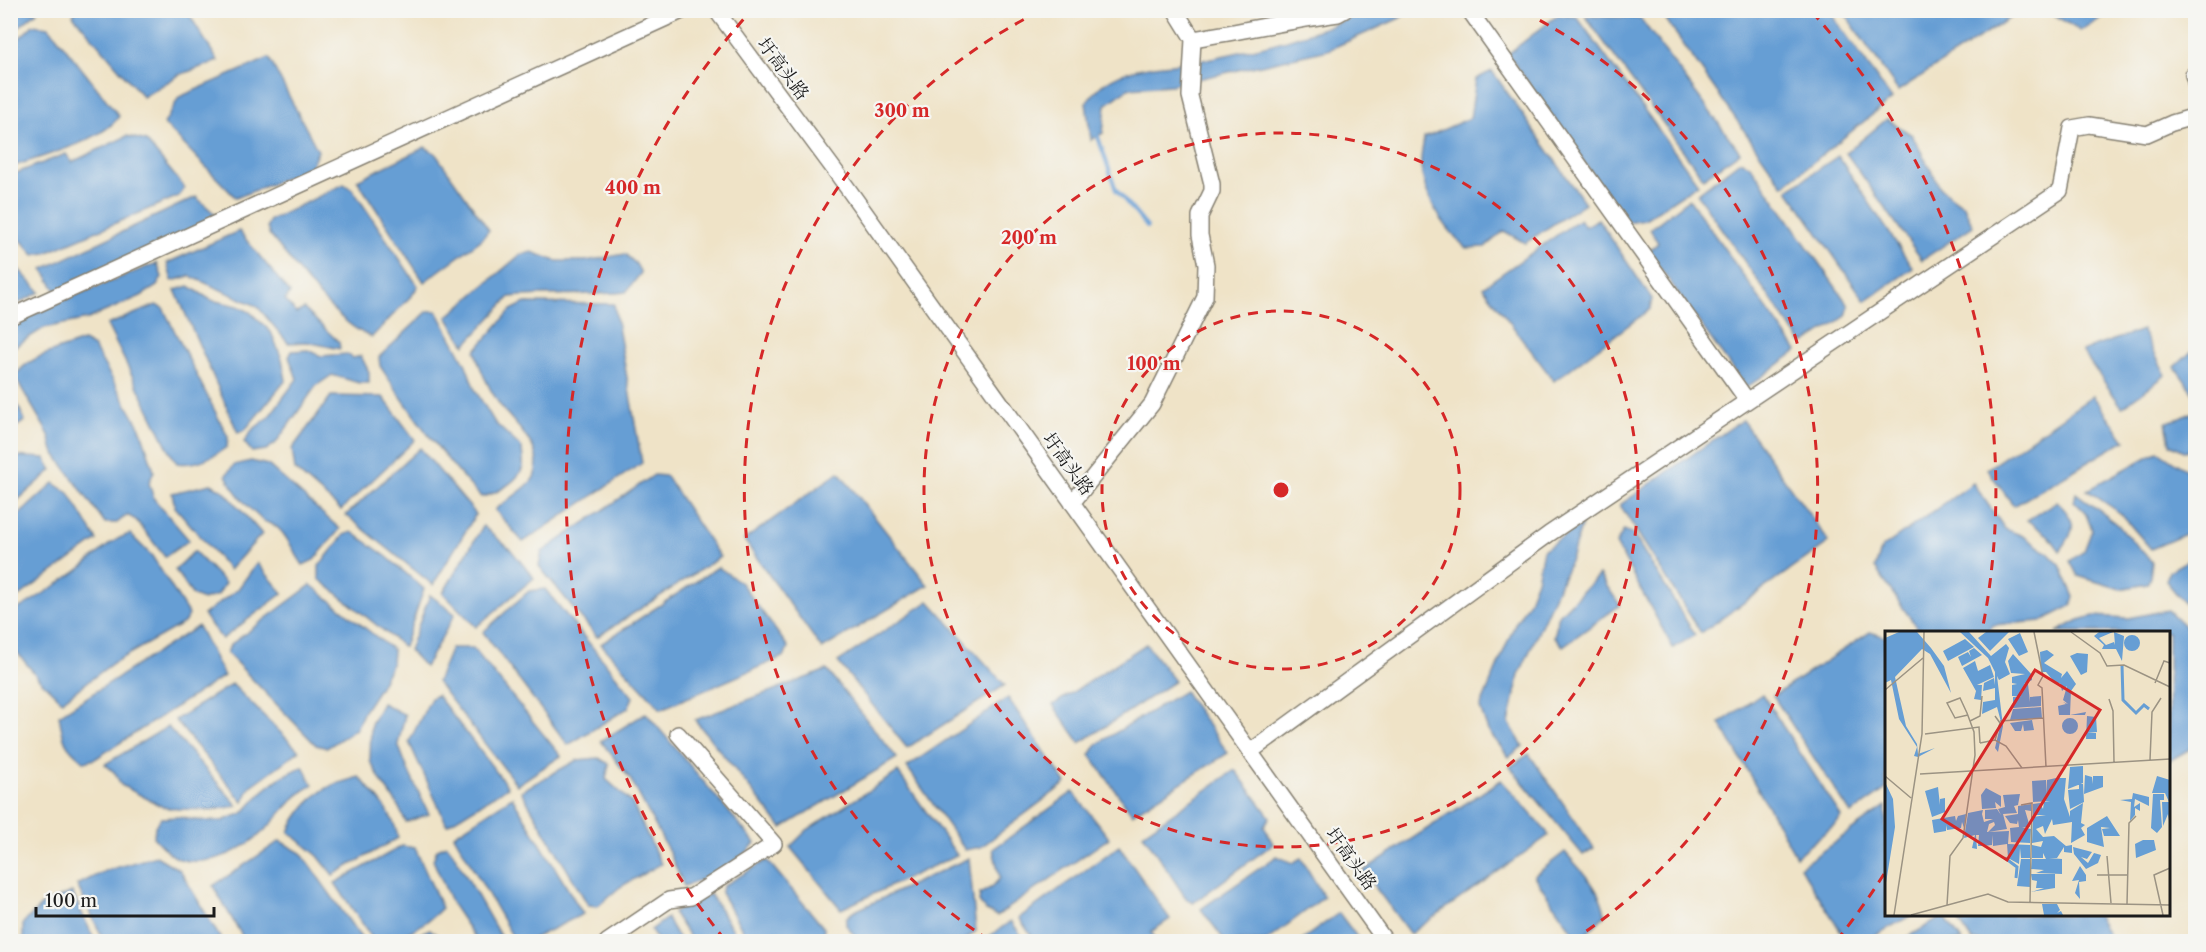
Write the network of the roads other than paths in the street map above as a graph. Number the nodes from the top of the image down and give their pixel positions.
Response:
1 (684, 10) edge
2 (716, 10) edge
3 (1175, 10) edge
4 (1345, 10) edge
5 (1468, 10) edge
6 (1193, 39) junction
7 (2196, 73) edge
8 (2196, 85) edge
9 (2196, 117) edge
10 (10, 317) edge
11 (1747, 400) junction
12 (1072, 503) junction
13 (678, 734) dead end
14 (1251, 753) junction
15 (607, 942) edge
16 (1386, 942) edge

1 - 10 street
2 - 12 street, 圩高头路
3 - 6 street
4 - 6 street
5 - 11 street
6 - 12 street
7 - 8 street
9 - 11 street
11 - 14 street
12 - 14 street, 圩高头路
13 - 15 street
14 - 16 street, 圩高头路

